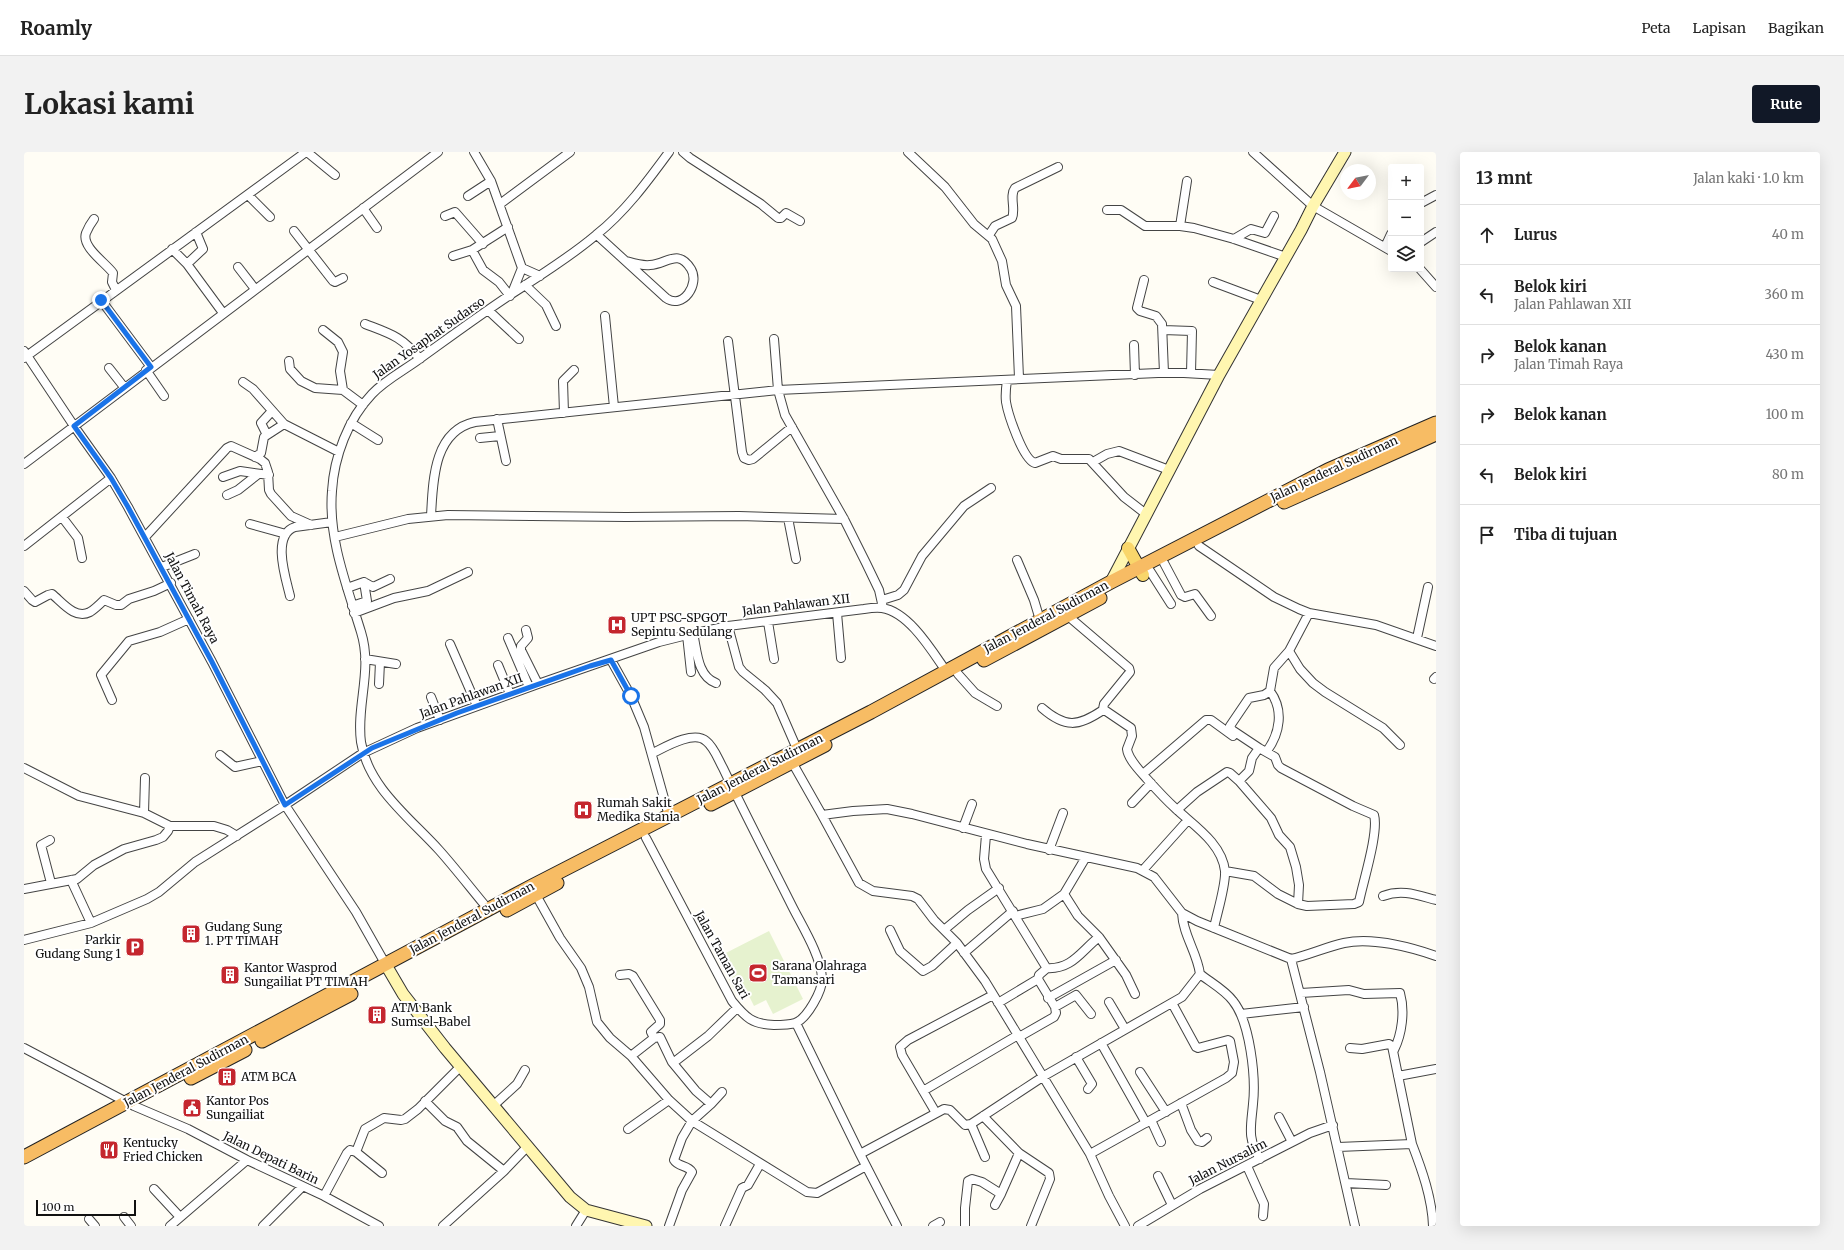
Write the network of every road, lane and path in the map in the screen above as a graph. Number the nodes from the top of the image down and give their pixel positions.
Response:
1 (306, 152) edge
2 (438, 152) edge
3 (474, 152) edge
4 (570, 152) edge
5 (669, 152) edge
6 (683, 152) edge
7 (908, 152) edge
8 (1253, 152) edge
9 (1345, 152) edge
10 (1058, 167) dead end
11 (335, 175) dead end
12 (491, 181) junction
13 (1186, 181) dead end
14 (248, 195) junction
15 (1436, 195) edge
16 (468, 196) dead end
17 (1424, 201) edge
18 (500, 204) junction
19 (1313, 206) junction
20 (363, 208) junction
21 (1107, 210) dead end
22 (445, 216) dead end
23 (1274, 216) dead end
24 (270, 217) dead end
25 (94, 219) dead end
26 (800, 221) dead end
27 (1180, 226) junction
28 (508, 227) junction
29 (377, 228) dead end
30 (294, 231) dead end
31 (196, 232) junction
32 (1436, 232) edge
33 (597, 235) junction
34 (989, 235) junction
35 (1234, 239) junction
36 (1424, 240) edge
37 (483, 244) junction
38 (172, 249) junction
39 (1388, 249) edge
40 (308, 250) junction
41 (472, 250) junction
42 (453, 256) dead end
43 (1286, 257) junction
44 (626, 261) junction
45 (187, 264) junction
46 (238, 267) dead end
47 (522, 268) junction
48 (1423, 272) edge
49 (540, 276) junction
50 (343, 278) dead end
51 (1144, 280) dead end
52 (1213, 282) dead end
53 (525, 285) junction
54 (1436, 288) edge
55 (255, 289) junction
56 (116, 290) junction
57 (511, 295) junction
58 (101, 300) junction
59 (1262, 300) junction
60 (489, 311) junction
61 (223, 313) junction
62 (605, 316) dead end
63 (365, 324) dead end
64 (556, 326) dead end
65 (323, 330) dead end
66 (1163, 330) junction
67 (519, 339) dead end
68 (774, 339) dead end
69 (728, 341) dead end
70 (1134, 345) dead end
71 (25, 354) edge
72 (420, 359) junction
73 (289, 361) dead end
74 (109, 368) dead end
75 (148, 369) junction
76 (574, 370) dead end
77 (1164, 373) junction
78 (1191, 373) junction
79 (1135, 375) junction
80 (1219, 375) junction
81 (1019, 378) junction
82 (1007, 380) junction
83 (243, 382) dead end
84 (124, 387) junction
85 (344, 390) junction
86 (778, 390) junction
87 (735, 395) junction
88 (164, 396) dead end
89 (363, 405) junction
90 (614, 407) junction
91 (272, 411) junction
92 (564, 413) junction
93 (497, 419) junction
94 (351, 423) junction
95 (1436, 423) edge
96 (284, 424) junction
97 (74, 426) junction
98 (792, 427) junction
99 (1436, 434) edge
100 (267, 435) junction
101 (500, 436) junction
102 (480, 438) dead end
103 (378, 440) dead end
104 (339, 452) junction
105 (255, 457) junction
106 (506, 461) dead end
107 (1093, 462) junction
108 (24, 464) edge
109 (1169, 470) junction
110 (257, 475) junction
111 (269, 475) junction
112 (1330, 475) junction
113 (223, 477) dead end
114 (111, 478) junction
115 (991, 488) dead end
116 (226, 495) dead end
117 (1146, 514) junction
118 (62, 516) junction
119 (431, 516) junction
120 (788, 518) junction
121 (844, 519) junction
122 (332, 522) junction
123 (250, 524) dead end
124 (311, 525) junction
125 (286, 534) junction
126 (145, 537) junction
127 (335, 537) junction
128 (24, 546) edge
129 (1199, 546) junction
130 (1128, 548) junction
131 (195, 554) dead end
132 (82, 558) dead end
133 (796, 559) dead end
134 (1016, 560) dead end
135 (1164, 564) junction
136 (162, 566) junction
137 (1144, 571) junction
138 (468, 572) dead end
139 (390, 579) dead end
140 (364, 582) junction
141 (1111, 582) junction
142 (171, 583) junction
143 (1428, 587) dead end
144 (347, 588) junction
145 (24, 591) edge
146 (290, 596) dead end
147 (883, 604) junction
148 (1171, 604) dead end
149 (353, 609) junction
150 (1067, 609) junction
151 (836, 613) junction
152 (1309, 613) junction
153 (1211, 616) dead end
154 (189, 619) junction
155 (1040, 620) junction
156 (768, 622) junction
157 (728, 626) junction
158 (526, 630) dead end
159 (690, 634) junction
160 (508, 638) dead end
161 (1417, 638) junction
162 (450, 644) dead end
163 (1436, 646) edge
164 (992, 651) junction
165 (1289, 651) junction
166 (841, 658) dead end
167 (365, 659) junction
168 (774, 659) dead end
169 (611, 660) junction
170 (380, 662) junction
171 (396, 664) dead end
172 (498, 665) dead end
173 (691, 672) dead end
174 (952, 672) junction
175 (716, 683) dead end
176 (379, 684) dead end
177 (538, 684) junction
178 (529, 687) junction
179 (1270, 691) junction
180 (510, 694) junction
181 (431, 697) dead end
182 (112, 700) dead end
183 (477, 706) junction
184 (997, 706) dead end
185 (1042, 708) dead end
186 (1103, 710) junction
187 (440, 720) junction
188 (1229, 730) junction
189 (1240, 742) dead end
190 (1400, 745) dead end
191 (797, 749) junction
192 (1263, 750) junction
193 (363, 753) junction
194 (653, 753) junction
195 (220, 755) dead end
196 (262, 761) junction
197 (792, 762) junction
198 (24, 768) edge
199 (1143, 774) junction
200 (145, 778) dead end
201 (1239, 781) junction
202 (1151, 783) junction
203 (732, 787) junction
204 (1132, 803) dead end
205 (972, 804) dead end
206 (285, 805) junction
207 (1177, 810) junction
208 (144, 813) junction
209 (1063, 814) dead end
210 (822, 815) junction
211 (669, 816) junction
212 (1188, 820) junction
213 (170, 826) junction
214 (963, 828) junction
215 (986, 834) junction
216 (237, 836) junction
217 (646, 838) junction
218 (50, 840) dead end
219 (1049, 850) junction
220 (1086, 857) junction
221 (1143, 870) junction
222 (1224, 871) junction
223 (71, 880) junction
224 (51, 882) junction
225 (998, 888) junction
226 (24, 889) edge
227 (1064, 894) junction
228 (536, 895) junction
229 (1383, 896) dead end
230 (1436, 900) edge
231 (1298, 904) junction
232 (488, 909) junction
233 (1182, 913) junction
234 (1014, 914) junction
235 (91, 922) junction
236 (1214, 928) junction
237 (890, 930) dead end
238 (944, 930) junction
239 (1099, 937) junction
240 (24, 940) edge
241 (957, 943) junction
242 (964, 953) junction
243 (1436, 956) edge
244 (1291, 959) junction
245 (1116, 960) junction
246 (388, 968) junction
247 (1046, 968) junction
248 (1200, 974) junction
249 (620, 975) dead end
250 (1038, 979) junction
251 (1301, 993) junction
252 (1135, 994) dead end
253 (993, 995) junction
254 (1048, 998) junction
255 (1109, 1002) dead end
256 (998, 1003) junction
257 (1172, 1004) junction
258 (1055, 1007) junction
259 (1304, 1007) junction
260 (737, 1008) junction
261 (1091, 1014) dead end
262 (1240, 1014) junction
263 (796, 1023) junction
264 (1126, 1030) junction
265 (1019, 1036) junction
266 (654, 1038) junction
267 (1100, 1043) junction
268 (24, 1048) edge
269 (1350, 1048) dead end
270 (1394, 1050) junction
271 (631, 1056) junction
272 (1076, 1057) junction
273 (673, 1063) junction
274 (460, 1067) junction
275 (1436, 1069) edge
276 (525, 1070) dead end
277 (1140, 1072) dead end
278 (1044, 1076) junction
279 (1398, 1076) junction
280 (1088, 1089) dead end
281 (923, 1091) junction
282 (722, 1092) dead end
283 (669, 1100) junction
284 (425, 1101) junction
285 (1182, 1103) junction
286 (130, 1104) junction
287 (711, 1104) junction
288 (493, 1106) junction
289 (1166, 1112) junction
290 (936, 1113) junction
291 (983, 1116) junction
292 (1279, 1117) dead end
293 (692, 1121) junction
294 (1149, 1121) junction
295 (971, 1124) junction
296 (1333, 1125) junction
297 (628, 1129) dead end
298 (1207, 1138) dead end
299 (1161, 1142) dead end
300 (1292, 1142) junction
301 (1412, 1144) junction
302 (528, 1147) junction
303 (1338, 1147) junction
304 (356, 1152) junction
305 (1019, 1153) junction
306 (860, 1154) junction
307 (1090, 1154) junction
308 (24, 1157) edge
309 (985, 1157) dead end
310 (246, 1160) junction
311 (1260, 1160) junction
312 (24, 1164) edge
313 (760, 1164) junction
314 (866, 1166) junction
315 (1247, 1166) junction
316 (504, 1171) junction
317 (382, 1173) dead end
318 (1158, 1176) dead end
319 (1346, 1183) junction
320 (1386, 1185) dead end
321 (302, 1187) junction
322 (154, 1189) dead end
323 (1000, 1194) junction
324 (324, 1196) junction
325 (995, 1205) dead end
326 (1172, 1205) junction
327 (586, 1210) junction
328 (1263, 1216) dead end
329 (180, 1217) junction
330 (124, 1218) dead end
331 (88, 1219) dead end
332 (95, 1226) edge
333 (131, 1226) edge
334 (170, 1226) edge
335 (263, 1226) edge
336 (379, 1226) edge
337 (443, 1226) edge
338 (576, 1226) edge
339 (646, 1226) edge
340 (669, 1226) edge
341 (725, 1226) edge
342 (897, 1226) edge
343 (965, 1226) edge
344 (1031, 1226) edge
345 (1125, 1226) edge
346 (1138, 1226) edge
347 (1355, 1226) edge
348 (1433, 1226) edge

1 - 11 street
1 - 14 street
2 - 20 street
3 - 12 street
4 - 18 street
5 - 33 street, Jalan Yosaphat Sudarso
6 - 26 street
7 - 34 street
8 - 19 street
9 - 19 main road
10 - 34 street
12 - 16 street
12 - 18 street
13 - 27 street
14 - 24 street
14 - 31 street
15 - 17 street
18 - 28 street
19 - 39 street
19 - 43 main road
20 - 29 street
20 - 40 street
21 - 27 street
22 - 37 street
23 - 35 street
25 - 56 street
27 - 35 street
28 - 37 street
28 - 47 street
30 - 40 street
31 - 38 street
31 - 45 street
32 - 36 street
33 - 44 street
33 - 49 street, Jalan Yosaphat Sudarso
34 - 81 street
35 - 43 street
37 - 41 street
38 - 45 street
38 - 56 street
40 - 50 street
40 - 55 street
41 - 42 street
41 - 57 street
43 - 59 main road
44 - 44 street
45 - 61 street
46 - 55 street
47 - 49 street
47 - 57 street
48 - 54 street
49 - 53 street, Jalan Yosaphat Sudarso
51 - 66 street
52 - 59 street
53 - 57 street, Jalan Yosaphat Sudarso
53 - 64 street
55 - 61 street
56 - 58 street
57 - 60 street, Jalan Yosaphat Sudarso
58 - 71 street
58 - 75 street
59 - 80 main road
60 - 67 street
60 - 72 street, Jalan Yosaphat Sudarso
61 - 75 street
62 - 90 street
63 - 72 street
65 - 85 street
66 - 77 street
66 - 78 street
68 - 86 street
69 - 87 street
70 - 79 street
71 - 97 street, Jalan Timah Raya
72 - 89 street, Jalan Yosaphat Sudarso
73 - 85 street
74 - 84 street
75 - 84 street
75 - 88 street
76 - 92 street
77 - 78 street
77 - 79 street
78 - 80 street
79 - 81 street
80 - 109 main road
81 - 82 street
82 - 86 street
82 - 107 street
83 - 91 street
84 - 97 street
85 - 89 street
86 - 87 street
86 - 98 street
87 - 90 street
87 - 98 street
89 - 94 street, Jalan Yosaphat Sudarso
90 - 92 street
91 - 96 street
91 - 100 street
92 - 93 street
93 - 101 street
93 - 119 street
94 - 103 street
94 - 104 street, Jalan Yosaphat Sudarso
95 - 112 highway, Jalan Jenderal Sudirman
96 - 100 street
96 - 104 street
97 - 108 street
97 - 114 street, Jalan Timah Raya
98 - 121 street
99 - 112 highway, Jalan Jenderal Sudirman
100 - 105 street
101 - 102 street
101 - 106 street
104 - 122 street, Jalan Yosaphat Sudarso
105 - 111 street
105 - 126 street
107 - 109 street
107 - 117 street
109 - 117 main road
110 - 111 street
110 - 113 street
110 - 116 street
111 - 124 street
112 - 129 highway, Jalan Jenderal Sudirman
112 - 137 highway, Jalan Jenderal Sudirman
114 - 118 street
114 - 126 street, Jalan Timah Raya
115 - 147 street
117 - 130 main road
118 - 128 street
118 - 132 street
119 - 120 street
119 - 127 street
120 - 121 street
120 - 133 street
121 - 147 street
122 - 124 street
122 - 127 street, Jalan Yosaphat Sudarso
123 - 125 street
124 - 125 street
125 - 146 street
126 - 136 street, Jalan Timah Raya
127 - 144 street, Jalan Yosaphat Sudarso
129 - 135 highway, Jalan Jenderal Sudirman
129 - 152 street
130 - 137 main road
130 - 141 main road
131 - 136 street
134 - 155 street
135 - 137 highway, Jalan Jenderal Sudirman
135 - 153 street
136 - 142 street, Jalan Timah Raya
137 - 141 highway, Jalan Jenderal Sudirman
137 - 148 street
137 - 150 highway, Jalan Jenderal Sudirman
138 - 149 street
139 - 140 street
140 - 144 street
140 - 149 street
141 - 150 highway, Jalan Jenderal Sudirman
142 - 145 street
142 - 154 street, Jalan Timah Raya
143 - 161 street
144 - 149 street, Jalan Yosaphat Sudarso
147 - 151 street, Jalan Pahlawan XII
147 - 174 street, Jalan Pahlawan XII
149 - 167 street, Jalan Yosaphat Sudarso
150 - 155 highway, Jalan Jenderal Sudirman
150 - 164 highway, Jalan Jenderal Sudirman
150 - 186 street
151 - 156 street, Jalan Pahlawan XII
151 - 166 street
152 - 161 street
152 - 165 street
154 - 182 street
154 - 196 street, Jalan Timah Raya
155 - 164 highway, Jalan Jenderal Sudirman
156 - 157 street, Jalan Pahlawan XII
156 - 168 street
157 - 159 street, Jalan Pahlawan XII
157 - 191 street
158 - 177 street
159 - 169 street, Jalan Pahlawan XII
159 - 173 street
159 - 175 street
160 - 178 street
161 - 163 street
162 - 183 street
164 - 174 highway, Jalan Jenderal Sudirman
165 - 179 street
165 - 190 street
167 - 170 street
167 - 193 street, Jalan Yosaphat Sudarso
169 - 177 street, Jalan Pahlawan XII
169 - 194 street
170 - 171 street
170 - 176 street
172 - 180 street
174 - 184 street, Jalan Pahlawan XII
174 - 191 highway, Jalan Jenderal Sudirman
174 - 197 highway, Jalan Jenderal Sudirman
177 - 178 street, Jalan Pahlawan XII
178 - 180 street, Jalan Pahlawan XII
179 - 188 street
179 - 192 street
180 - 183 street, Jalan Pahlawan XII
181 - 187 street
183 - 187 street, Jalan Pahlawan XII
185 - 186 street
186 - 199 street
187 - 193 street, Jalan Pahlawan XII
188 - 189 street
188 - 192 street
188 - 199 street
191 - 203 highway, Jalan Jenderal Sudirman
192 - 201 street
192 - 231 street
193 - 206 street, Jalan Pahlawan XII
193 - 232 street, Jalan Yosaphat Sudarso
194 - 203 street
194 - 211 street
195 - 196 street
196 - 206 street, Jalan Timah Raya
197 - 203 highway, Jalan Jenderal Sudirman
197 - 210 street
198 - 208 street
199 - 202 street
200 - 208 street
201 - 207 street
201 - 231 street
202 - 204 street
202 - 207 street
203 - 211 highway, Jalan Jenderal Sudirman
203 - 217 highway, Jalan Jenderal Sudirman
203 - 263 street
205 - 214 street
206 - 216 street, Jalan Pahlawan XII
206 - 246 street, Jalan Timah Raya
207 - 212 street
208 - 213 street
209 - 219 street
210 - 214 street
210 - 238 street
211 - 232 highway, Jalan Jenderal Sudirman
212 - 221 street
212 - 222 street
213 - 216 street
213 - 223 street
214 - 215 street
215 - 219 street
215 - 225 street
216 - 235 street, Jalan Pahlawan XII
217 - 228 highway, Jalan Jenderal Sudirman
217 - 260 street, Jalan Taman Sari
218 - 224 street
219 - 220 street
220 - 221 street
220 - 227 street
221 - 233 street
222 - 231 street
222 - 236 street
223 - 224 street
223 - 235 street
224 - 226 street
225 - 234 street
225 - 238 street
227 - 234 street
227 - 239 street
228 - 246 highway, Jalan Jenderal Sudirman
228 - 271 street
229 - 230 street
232 - 246 highway, Jalan Jenderal Sudirman
233 - 236 street
233 - 248 street
234 - 242 street
234 - 247 street
235 - 240 street, Jalan Pahlawan XII
236 - 244 street
237 - 241 street
238 - 241 street
239 - 245 street
239 - 247 street
241 - 242 street
242 - 253 street
243 - 244 street
244 - 251 street
245 - 252 street
245 - 254 street
246 - 274 main road
246 - 286 highway, Jalan Jenderal Sudirman
247 - 250 street
248 - 257 street
248 - 262 street
249 - 266 street
250 - 254 street
250 - 256 street
251 - 259 street
251 - 270 street
253 - 256 street
253 - 281 street
254 - 258 street
255 - 264 street
256 - 265 street
257 - 264 street
257 - 285 street
258 - 261 street
258 - 265 street
259 - 262 street
259 - 296 street
260 - 263 street, Jalan Taman Sari
260 - 273 street
262 - 311 street
263 - 306 street
264 - 267 street
265 - 278 street
265 - 281 street
266 - 271 street
266 - 273 street
267 - 272 street
267 - 294 street
268 - 286 street, Jalan Depati Barin
269 - 270 street
270 - 279 street
271 - 283 street
272 - 278 street
272 - 280 street
273 - 287 street
274 - 284 street
274 - 288 main road
275 - 279 street
276 - 288 street
277 - 289 street
278 - 291 street
278 - 307 street
279 - 301 street
281 - 290 street
282 - 287 street
283 - 293 street
283 - 297 street
284 - 304 street
284 - 316 street
285 - 289 street
285 - 298 street
286 - 308 highway, Jalan Jenderal Sudirman
286 - 310 street, Jalan Depati Barin
286 - 312 highway, Jalan Jenderal Sudirman
287 - 293 street
288 - 302 main road
289 - 294 street
290 - 295 street
290 - 306 street
291 - 295 street
291 - 305 street
292 - 300 street
293 - 313 street
293 - 340 street
294 - 299 street
294 - 307 street
295 - 309 street
296 - 300 street, Jalan Nursalim
296 - 303 street
300 - 311 street, Jalan Nursalim
301 - 303 street
301 - 348 street
302 - 316 street
302 - 327 main road
303 - 319 street
304 - 317 street
304 - 324 street
305 - 323 street
305 - 344 street
306 - 314 street
307 - 345 street
310 - 321 street, Jalan Depati Barin
310 - 329 street
311 - 315 street, Jalan Nursalim
313 - 314 street
313 - 341 street
314 - 342 street
315 - 326 street, Jalan Nursalim
315 - 328 street
316 - 337 street
318 - 326 street
319 - 320 street
319 - 347 street
321 - 324 street, Jalan Depati Barin
321 - 335 street
322 - 329 street
323 - 325 street
323 - 343 street
324 - 336 street, Jalan Depati Barin
326 - 346 street, Jalan Nursalim
327 - 338 street
327 - 339 main road
329 - 334 street
330 - 333 street
331 - 332 street

